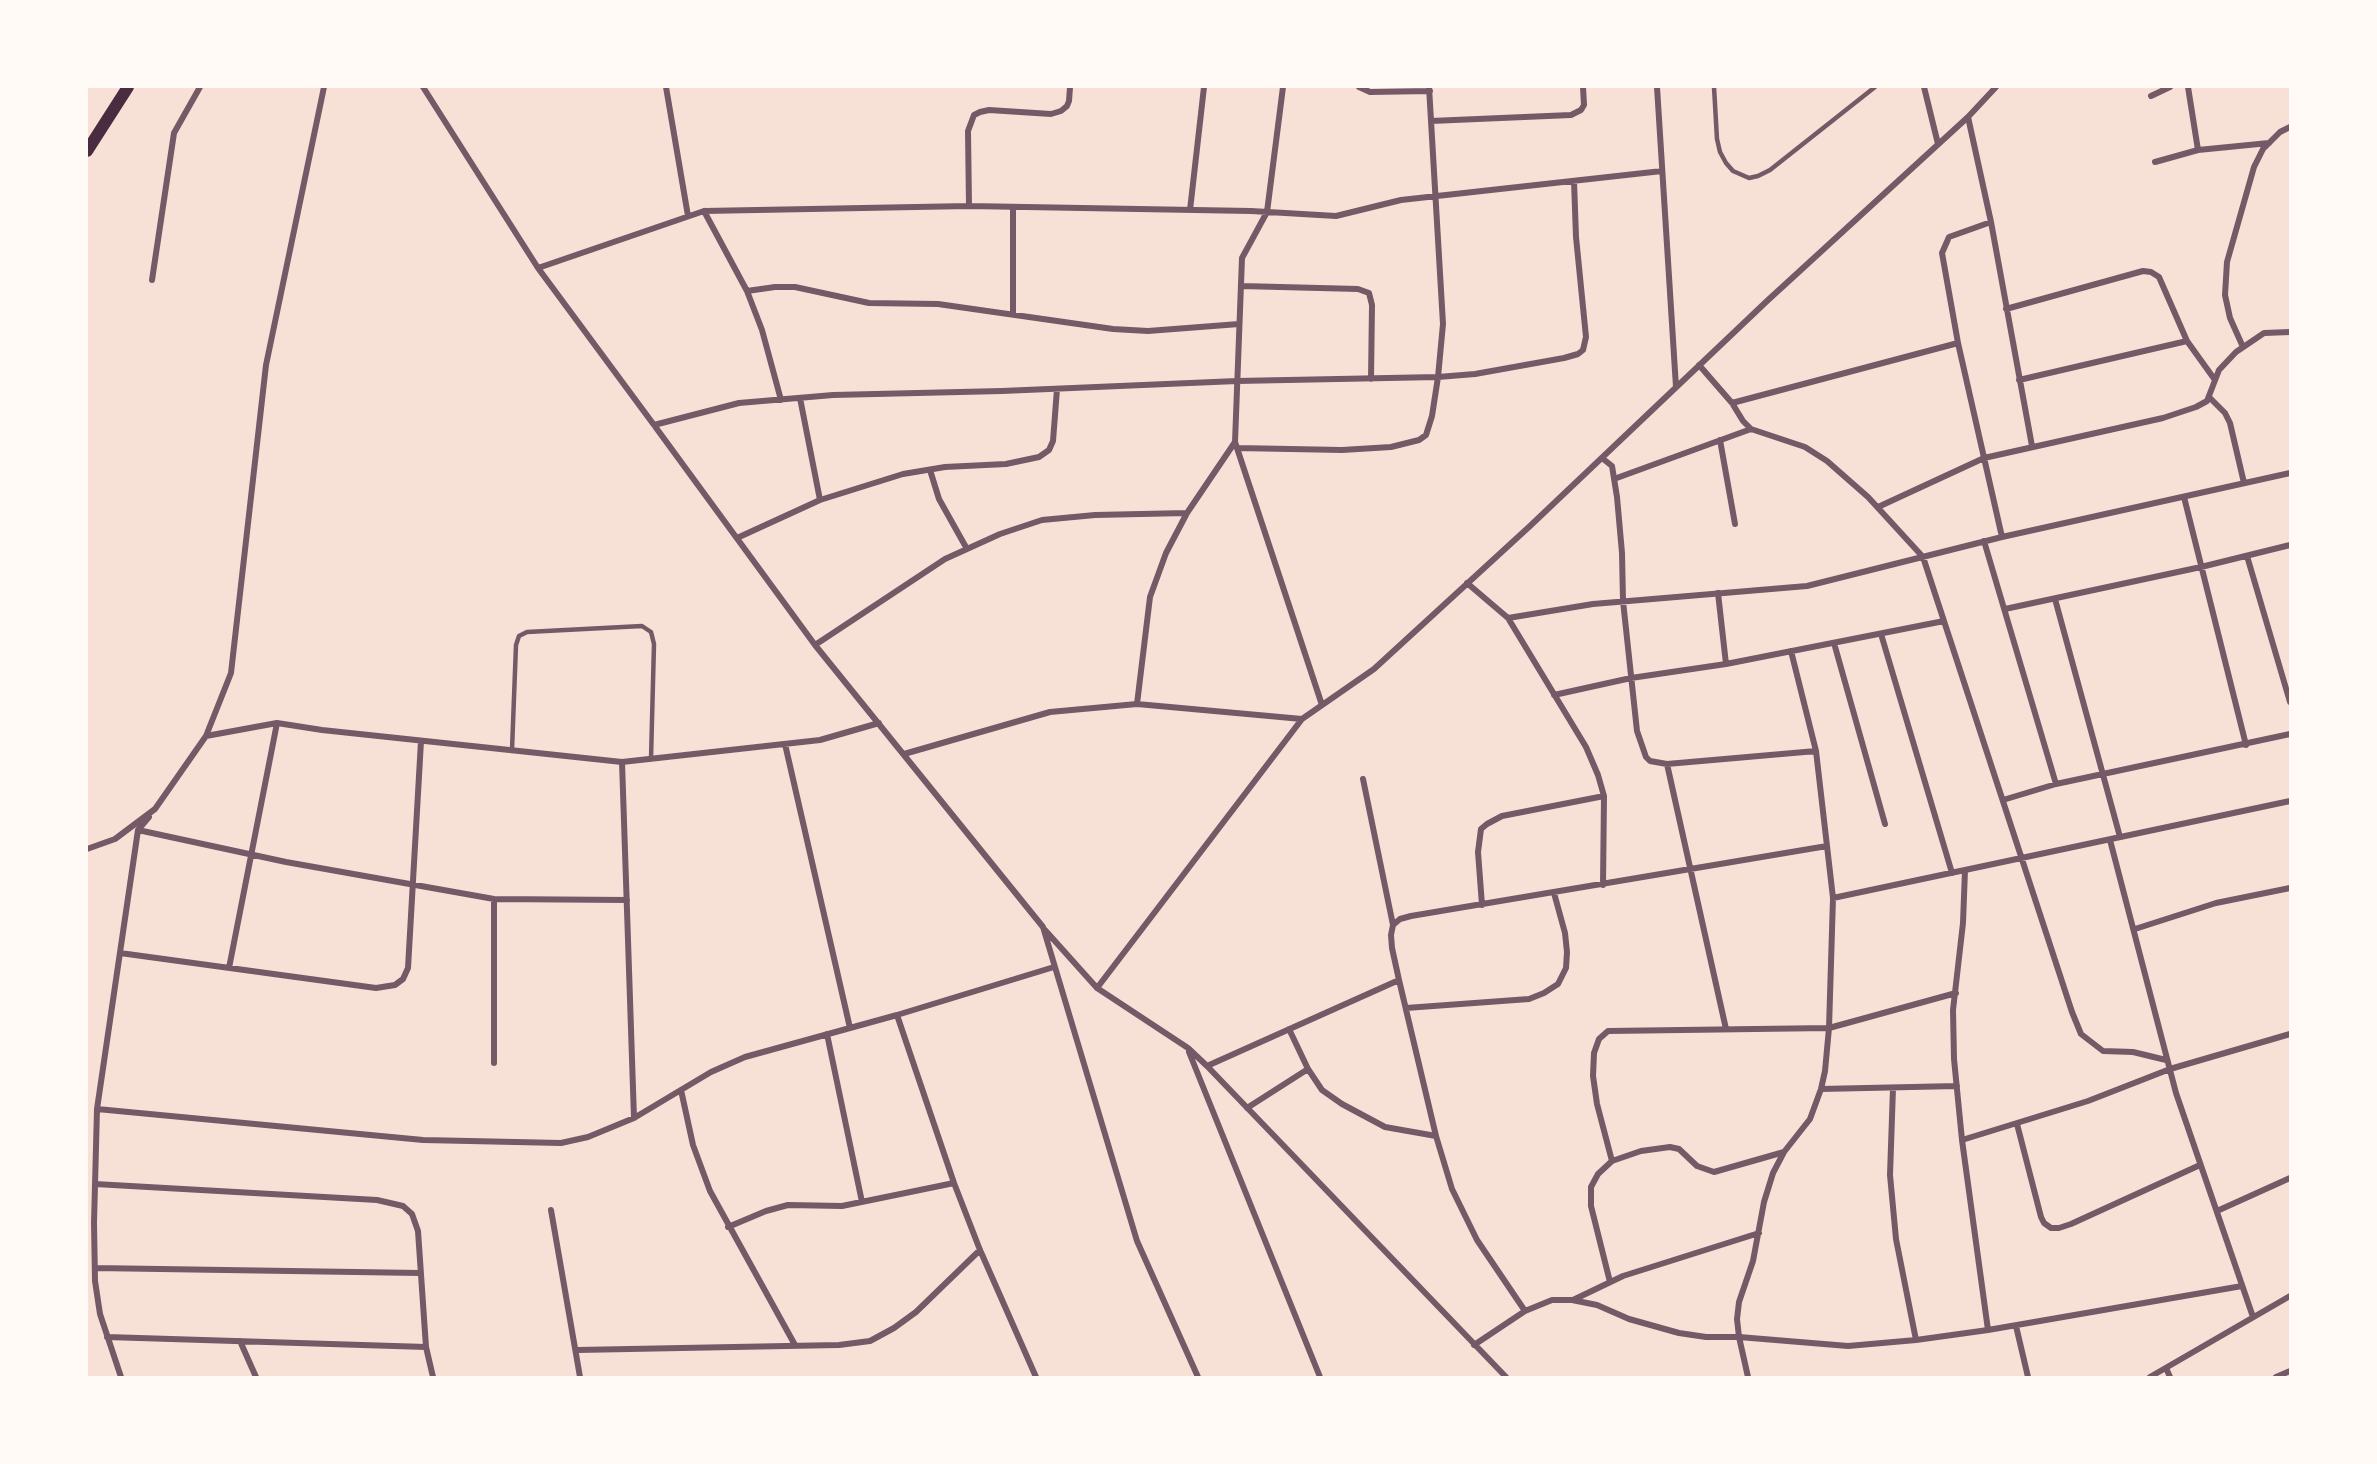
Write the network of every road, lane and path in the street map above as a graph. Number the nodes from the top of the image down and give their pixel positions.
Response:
1 (128, 87) edge
2 (200, 87) edge
3 (324, 87) edge
4 (423, 87) edge
5 (666, 87) edge
6 (1070, 87) edge
7 (1204, 87) edge
8 (1283, 87) edge
9 (1359, 87) edge
10 (1583, 87) edge
11 (1656, 87) edge
12 (1714, 87) edge
13 (1875, 87) edge
14 (1924, 87) edge
15 (1996, 87) edge
16 (2170, 87) edge
17 (2188, 87) edge
18 (1429, 89) edge
19 (2151, 96) dead end
20 (1968, 117) junction
21 (1431, 121) junction
22 (2290, 127) edge
23 (2269, 143) junction
24 (1938, 144) junction
25 (2198, 150) junction
26 (87, 151) edge
27 (2155, 162) dead end
28 (1662, 171) junction
29 (1574, 181) junction
30 (1434, 196) junction
31 (969, 206) junction
32 (1013, 207) junction
33 (1190, 210) junction
34 (704, 211) junction
35 (1267, 212) junction
36 (688, 216) junction
37 (1990, 222) junction
38 (538, 268) junction
39 (152, 280) dead end
40 (1241, 286) junction
41 (747, 291) junction
42 (2006, 309) junction
43 (1013, 313) junction
44 (1239, 324) junction
45 (2290, 332) edge
46 (2187, 341) junction
47 (1958, 343) junction
48 (2243, 347) junction
49 (1699, 365) junction
50 (1438, 377) junction
51 (1371, 379) junction
52 (2019, 380) junction
53 (2215, 380) junction
54 (1237, 381) junction
55 (1676, 387) junction
56 (1057, 389) junction
57 (2209, 397) junction
58 (800, 398) junction
59 (781, 399) junction
60 (1732, 403) junction
61 (654, 426) junction
62 (1752, 429) junction
63 (1720, 440) junction
64 (1236, 445) junction
65 (2032, 446) junction
66 (1602, 458) junction
67 (1984, 458) junction
68 (930, 470) junction
69 (2290, 473) edge
70 (1614, 479) junction
71 (2244, 483) junction
72 (2184, 497) junction
73 (820, 500) junction
74 (1878, 507) junction
75 (1187, 513) junction
76 (1735, 524) dead end
77 (2002, 537) junction
78 (737, 538) junction
79 (1984, 541) junction
80 (2290, 545) edge
81 (967, 549) junction
82 (2247, 556) junction
83 (1923, 557) junction
84 (2201, 567) junction
85 (1467, 583) junction
86 (1718, 593) junction
87 (2055, 599) junction
88 (1623, 601) junction
89 (2005, 609) junction
90 (1508, 618) junction
91 (1944, 621) junction
92 (1881, 633) junction
93 (1834, 643) junction
94 (816, 645) junction
95 (1791, 651) junction
96 (1726, 664) junction
97 (1632, 678) junction
98 (1554, 695) junction
99 (2290, 702) edge
100 (1137, 704) junction
101 (1322, 705) junction
102 (1302, 719) junction
103 (277, 723) junction
104 (879, 723) junction
105 (2290, 734) edge
106 (206, 736) junction
107 (421, 741) junction
108 (785, 744) junction
109 (2246, 745) junction
110 (512, 750) junction
111 (1816, 751) junction
112 (904, 754) junction
113 (651, 759) junction
114 (621, 762) junction
115 (1667, 764) junction
116 (2103, 775) junction
117 (1363, 779) dead end
118 (2056, 784) junction
119 (1604, 796) junction
120 (2003, 800) junction
121 (2290, 801) edge
122 (155, 809) junction
123 (1885, 824) dead end
124 (138, 830) junction
125 (2120, 837) junction
126 (2110, 840) junction
127 (1827, 846) junction
128 (87, 849) edge
129 (252, 855) junction
130 (2022, 859) junction
131 (1691, 869) junction
132 (1965, 870) junction
133 (1952, 873) junction
134 (414, 885) junction
135 (1604, 885) junction
136 (2290, 888) edge
137 (1554, 893) junction
138 (1833, 898) junction
139 (494, 899) junction
140 (627, 900) junction
141 (1482, 905) junction
142 (1394, 925) junction
143 (1043, 927) junction
144 (2135, 930) junction
145 (120, 953) junction
146 (1054, 967) junction
147 (229, 968) junction
148 (1399, 980) junction
149 (1097, 988) junction
150 (1956, 993) junction
151 (1406, 1008) junction
152 (897, 1015) junction
153 (849, 1028) junction
154 (1829, 1028) junction
155 (1289, 1029) junction
156 (1726, 1029) junction
157 (827, 1034) junction
158 (2290, 1034) edge
159 (1188, 1048) junction
160 (2166, 1060) junction
161 (494, 1063) dead end
162 (1207, 1066) junction
163 (1308, 1069) junction
164 (2170, 1069) junction
165 (1957, 1086) junction
166 (1893, 1088) junction
167 (1821, 1089) junction
168 (681, 1090) junction
169 (97, 1108) junction
170 (1247, 1108) junction
171 (634, 1118) junction
172 (2017, 1124) junction
173 (1436, 1136) junction
174 (1962, 1140) junction
175 (1784, 1152) junction
176 (1612, 1161) junction
177 (2200, 1165) junction
178 (2290, 1178) edge
179 (954, 1183) junction
180 (95, 1184) junction
181 (862, 1202) junction
182 (551, 1210) dead end
183 (2217, 1211) junction
184 (728, 1227) junction
185 (1758, 1233) junction
186 (980, 1250) junction
187 (95, 1268) junction
188 (420, 1273) junction
189 (1610, 1282) junction
190 (2242, 1286) junction
191 (2290, 1296) edge
192 (1572, 1300) junction
193 (1525, 1311) junction
194 (2253, 1317) junction
195 (2016, 1326) junction
196 (1988, 1330) junction
197 (107, 1336) junction
198 (1739, 1336) junction
199 (1916, 1340) junction
200 (240, 1341) junction
201 (1474, 1345) junction
202 (795, 1346) junction
203 (426, 1347) junction
204 (577, 1350) junction
205 (2166, 1368) junction
206 (2290, 1371) edge
207 (121, 1377) edge
208 (256, 1377) edge
209 (434, 1377) edge
210 (580, 1377) edge
211 (1036, 1377) edge
212 (1198, 1377) edge
213 (1320, 1377) edge
214 (1506, 1377) edge
215 (1748, 1377) edge
216 (2028, 1377) edge
217 (2150, 1377) edge
218 (2170, 1377) edge
219 (2276, 1377) edge

1 - 26 main road
2 - 39 street
3 - 106 street
4 - 38 street
5 - 36 street
6 - 31 street
7 - 33 street
8 - 35 street
9 - 18 street
10 - 21 street
11 - 28 street
12 - 13 lane
14 - 24 street
15 - 20 street
16 - 19 street
17 - 25 street
18 - 21 street
20 - 24 street
20 - 37 street
21 - 30 street
22 - 23 street
23 - 25 street
23 - 48 street
24 - 49 street
25 - 27 street
28 - 29 street
28 - 55 street
29 - 30 street
29 - 50 street
30 - 35 street
30 - 50 street
31 - 32 street
31 - 34 street
32 - 33 street
32 - 43 street
33 - 35 street
34 - 36 street
34 - 41 street
35 - 40 street
36 - 38 street
37 - 42 street
37 - 47 street
38 - 61 street
40 - 44 street
40 - 51 street
41 - 43 street
41 - 59 street
42 - 46 street
42 - 52 street
43 - 44 street
44 - 54 street
45 - 48 street
46 - 52 street
46 - 53 street
47 - 60 street
47 - 67 street
48 - 53 street
49 - 55 street
49 - 60 street
50 - 51 street
50 - 64 street
51 - 54 street
52 - 65 street
53 - 57 street
54 - 56 street
54 - 64 street
55 - 66 street
56 - 58 street
56 - 68 street
57 - 65 street
57 - 71 street
58 - 59 street
58 - 73 street
59 - 61 street
60 - 62 street
61 - 78 street
62 - 63 street
62 - 74 street
63 - 70 street
63 - 76 street
64 - 75 street
64 - 101 street
65 - 67 street
66 - 70 street
66 - 85 street
67 - 74 street
67 - 77 street
68 - 73 street
68 - 81 street
69 - 71 street
70 - 88 street
71 - 72 street
72 - 77 street
72 - 84 street
73 - 78 street
74 - 83 street
75 - 81 street
75 - 100 street
77 - 79 street
78 - 94 street
79 - 83 street
79 - 89 street
80 - 82 street
81 - 94 street
82 - 84 street
82 - 99 street
83 - 86 street
83 - 91 street
84 - 87 street
84 - 109 street
85 - 90 street
85 - 101 street
86 - 88 street
86 - 96 street
87 - 89 street
87 - 116 street
88 - 90 street
88 - 97 street
89 - 118 street
90 - 98 street
91 - 92 street
91 - 120 street
92 - 93 street
92 - 133 street
93 - 95 street
93 - 123 street
94 - 104 street
95 - 96 street
95 - 111 street
96 - 97 street
97 - 98 street
97 - 115 street
98 - 119 street
100 - 102 street
100 - 112 street
101 - 102 street
102 - 149 street
103 - 106 street
103 - 107 street
103 - 129 street
104 - 108 street
104 - 112 street
105 - 109 street
106 - 122 street
107 - 110 street
107 - 134 street
108 - 113 street
108 - 153 street
109 - 116 street
110 - 113 lane
110 - 114 street
111 - 115 street
111 - 127 street
112 - 143 street
113 - 114 street
114 - 140 street
115 - 131 street
116 - 118 street
116 - 125 street
117 - 142 street
118 - 120 street
119 - 135 street
119 - 141 street
120 - 130 street
121 - 125 street
122 - 124 street
122 - 128 street
124 - 129 street
124 - 145 street
125 - 126 street
126 - 130 street
126 - 144 street
127 - 131 street
127 - 138 street
129 - 134 street
129 - 147 street
130 - 132 street
130 - 160 street
131 - 135 street
131 - 156 street
132 - 133 street
132 - 150 street
133 - 138 street
134 - 139 street
134 - 147 street
135 - 137 street
136 - 144 street
137 - 141 street
137 - 151 street
138 - 154 street
139 - 140 street
139 - 161 street
140 - 171 street
141 - 142 street
142 - 148 street
143 - 146 street
143 - 149 street
144 - 160 street
145 - 147 street
145 - 169 street
146 - 152 street
146 - 212 street
148 - 151 street
148 - 155 street
149 - 159 street
150 - 154 street
150 - 165 street
151 - 173 street
152 - 153 street
152 - 179 street
153 - 157 street
154 - 156 street
154 - 167 street
155 - 162 street
155 - 163 street
156 - 176 street
157 - 168 street
157 - 181 street
158 - 164 street
159 - 162 street
159 - 213 street
160 - 164 street
162 - 170 street
163 - 170 street
163 - 173 street
164 - 172 street
164 - 177 street
165 - 166 street
165 - 174 street
166 - 167 street
166 - 199 street
167 - 175 street
168 - 171 street
168 - 184 street
169 - 171 street
169 - 180 street
170 - 201 street
172 - 174 street
172 - 177 street
173 - 193 street
174 - 196 street
175 - 176 street
175 - 185 street
176 - 189 street
177 - 183 street
178 - 183 street
179 - 181 street
179 - 186 street
180 - 187 street
180 - 188 street
181 - 184 street
182 - 204 street
183 - 190 street
184 - 202 street
185 - 189 street
185 - 198 street
186 - 202 street
186 - 211 street
187 - 188 street
187 - 197 street
188 - 203 street
189 - 192 street
190 - 194 street
190 - 195 street
191 - 194 street
192 - 193 street
192 - 198 street
193 - 201 street
194 - 205 street
195 - 196 street
195 - 216 street
196 - 199 street
197 - 200 street
197 - 207 street
198 - 199 street
198 - 215 street
200 - 203 street
200 - 208 street
201 - 214 street
202 - 204 street
203 - 209 street
204 - 210 street
205 - 217 street
205 - 218 street
206 - 219 street

